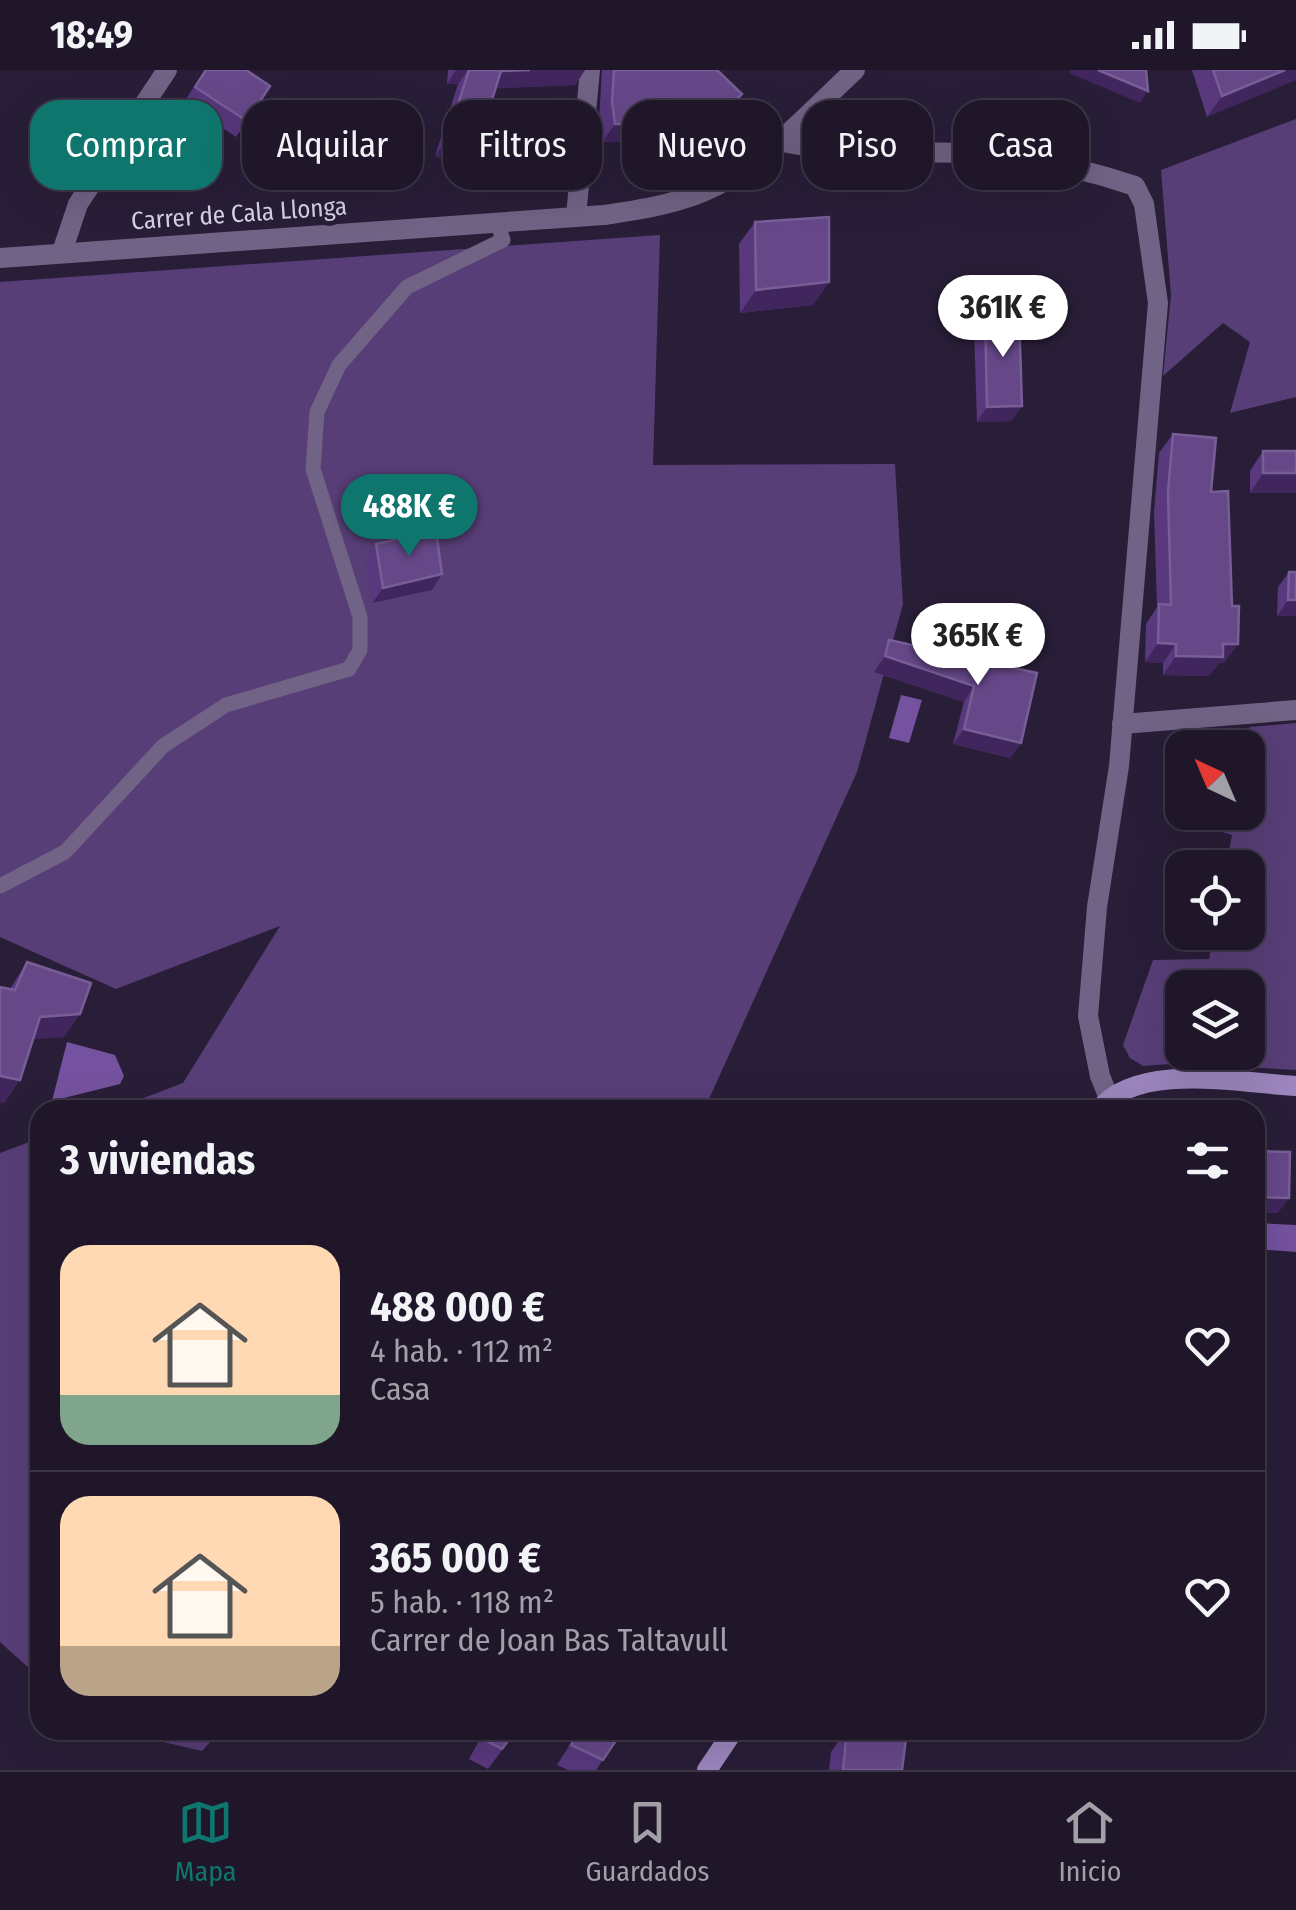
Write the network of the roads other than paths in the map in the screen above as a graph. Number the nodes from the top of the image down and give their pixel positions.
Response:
1 (167, 70) edge
2 (590, 70) edge
3 (854, 70) edge
4 (782, 137) edge
5 (782, 142) edge
6 (706, 190) edge
7 (576, 216) junction
8 (497, 221) junction
9 (62, 252) junction
10 (0, 258) edge
11 (1296, 710) edge
12 (1122, 724) junction
13 (0, 886) edge
14 (1296, 1086) edge
15 (1103, 1100) edge
16 (1111, 1100) edge
17 (727, 1740) edge
18 (707, 1770) edge

1 - 9 street
2 - 7 street
3 - 4 street, Carrer de Cala Llonga
5 - 12 street
6 - 7 street, Carrer de Cala Llonga
7 - 8 street, Carrer de Cala Llonga
8 - 9 street, Carrer de Cala Llonga
8 - 13 lane
9 - 10 street, Carrer de Cala Llonga
11 - 12 street
12 - 15 street
14 - 16 street
17 - 18 street

